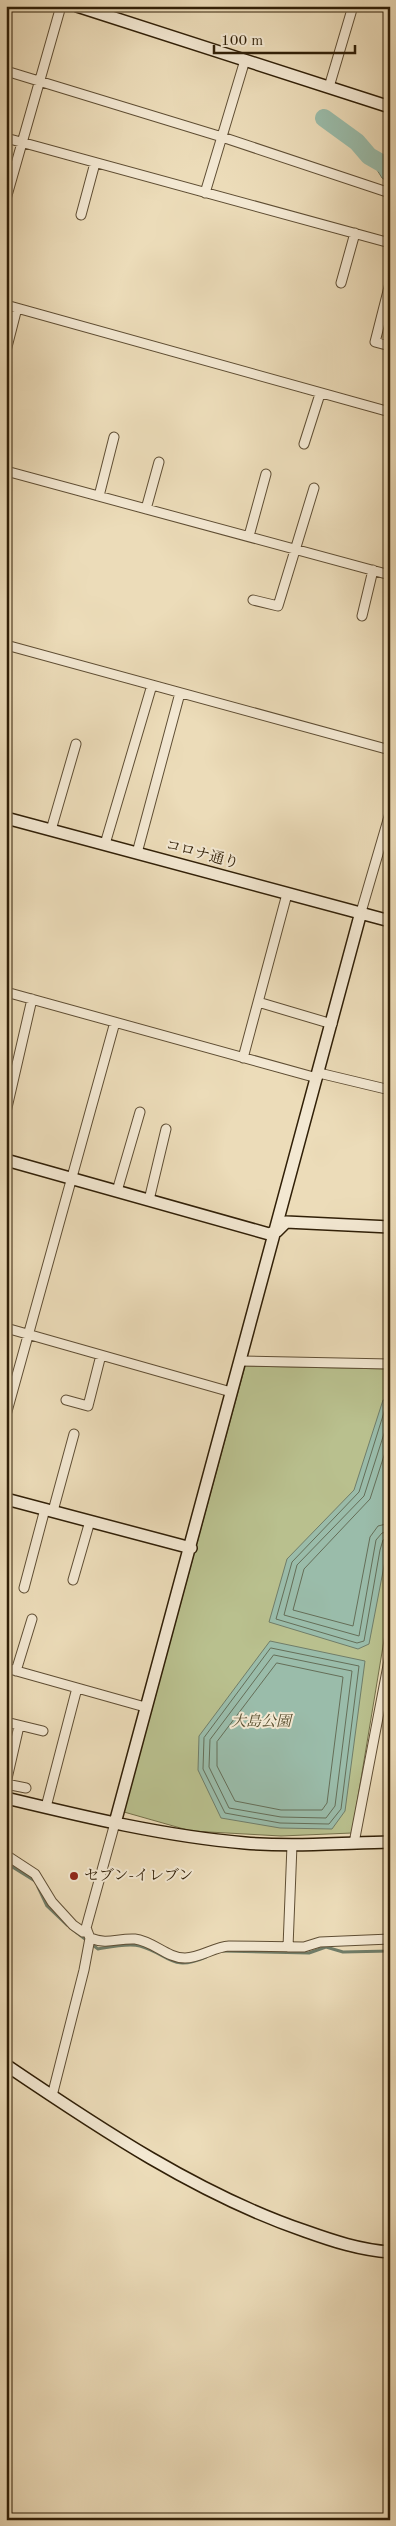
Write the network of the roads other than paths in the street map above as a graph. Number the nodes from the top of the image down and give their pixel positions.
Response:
1 (61, 6) edge
2 (77, 6) edge
3 (353, 6) edge
4 (245, 60) junction
5 (6, 71) edge
6 (40, 82) junction
7 (329, 88) junction
8 (390, 107) edge
9 (222, 137) junction
10 (6, 138) edge
11 (22, 143) junction
12 (95, 163) junction
13 (205, 193) junction
14 (390, 193) edge
15 (6, 199) edge
16 (81, 215) dead end
17 (354, 233) junction
18 (390, 243) edge
19 (341, 283) dead end
20 (390, 283) edge
21 (6, 305) edge
22 (17, 308) junction
23 (390, 346) edge
24 (6, 351) edge
25 (320, 394) junction
26 (390, 412) edge
27 (114, 437) dead end
28 (304, 444) dead end
29 (159, 462) dead end
30 (6, 471) edge
31 (266, 474) dead end
32 (314, 488) dead end
33 (99, 496) junction
34 (146, 509) junction
35 (249, 536) junction
36 (296, 549) junction
37 (373, 570) junction
38 (390, 575) edge
39 (253, 600) dead end
40 (362, 616) dead end
41 (6, 645) edge
42 (152, 685) junction
43 (180, 693) junction
44 (76, 744) dead end
45 (390, 750) edge
46 (390, 813) edge
47 (6, 818) edge
48 (51, 830) junction
49 (105, 844) junction
50 (137, 853) junction
51 (287, 894) junction
52 (361, 912) junction
53 (390, 921) edge
54 (6, 992) edge
55 (32, 999) junction
56 (258, 1002) junction
57 (115, 1022) junction
58 (332, 1024) junction
59 (243, 1058) junction
60 (318, 1076) junction
61 (390, 1090) edge
62 (6, 1112) edge
63 (140, 1112) dead end
64 (166, 1129) dead end
65 (6, 1160) edge
66 (72, 1178) junction
67 (117, 1191) junction
68 (149, 1200) junction
69 (390, 1227) edge
70 (277, 1231) junction
71 (6, 1328) edge
72 (28, 1334) junction
73 (101, 1355) junction
74 (240, 1361) junction
75 (390, 1364) edge
76 (231, 1392) junction
77 (66, 1400) dead end
78 (6, 1415) edge
79 (74, 1434) dead end
80 (6, 1499) edge
81 (49, 1510) junction
82 (90, 1521) junction
83 (191, 1548) junction
84 (73, 1580) dead end
85 (24, 1588) dead end
86 (32, 1619) dead end
87 (390, 1655) edge
88 (389, 1665) edge
89 (6, 1668) edge
90 (16, 1671) junction
91 (77, 1688) junction
92 (145, 1707) junction
93 (6, 1722) edge
94 (19, 1726) junction
95 (43, 1731) dead end
96 (6, 1783) edge
97 (26, 1788) dead end
98 (6, 1798) edge
99 (46, 1808) junction
100 (115, 1823) junction
101 (390, 1842) edge
102 (354, 1843) junction
103 (292, 1845) junction
104 (6, 1855) edge
105 (89, 1935) junction
106 (390, 1939) edge
107 (288, 1947) junction
108 (6, 2065) edge
109 (52, 2096) junction
110 (390, 2252) edge

1 - 6 street
2 - 4 street
3 - 7 street
4 - 7 street
4 - 9 street
5 - 6 street
6 - 9 street
6 - 11 street
7 - 8 street
9 - 13 street
9 - 14 street
10 - 11 street
11 - 12 street
11 - 15 street
12 - 13 street
12 - 16 street
13 - 17 street
17 - 18 street
17 - 19 street
20 - 23 street
21 - 22 street
22 - 24 street
22 - 25 street
25 - 26 street
25 - 28 street
27 - 33 street
29 - 34 street
30 - 33 street
31 - 35 street
32 - 36 street
33 - 34 street
34 - 35 street
35 - 36 street
36 - 37 street
36 - 39 street
37 - 38 street
37 - 40 street
41 - 42 street
42 - 43 street
42 - 49 street
43 - 45 street
43 - 50 street
44 - 48 street
46 - 52 street
47 - 48 street, コロナ通り
48 - 49 street, コロナ通り
49 - 50 street, コロナ通り
50 - 51 street, コロナ通り
51 - 52 street, コロナ通り
51 - 56 street
52 - 53 street, コロナ通り
52 - 58 street
54 - 55 street
55 - 57 street
55 - 62 street
56 - 58 street
56 - 59 street
57 - 59 street
57 - 66 street
58 - 60 street
59 - 60 street
60 - 61 street
60 - 70 street
63 - 67 street
64 - 68 street
65 - 66 street
66 - 67 street
66 - 72 street
67 - 68 street
68 - 70 street
69 - 70 street
70 - 74 street
71 - 72 street
72 - 73 street
72 - 78 street
73 - 76 street
73 - 77 street
74 - 75 street
74 - 76 street
76 - 83 street
79 - 81 street
80 - 81 street
81 - 82 street
81 - 85 street
82 - 83 street
82 - 84 street
83 - 92 street
86 - 90 street
87 - 88 street
88 - 102 street
89 - 90 street
90 - 91 street
91 - 92 street
91 - 99 street
92 - 100 street
93 - 94 street
94 - 95 street
94 - 96 street
96 - 97 street
98 - 99 street
99 - 100 street
100 - 103 street
100 - 105 street
101 - 102 street
102 - 103 street
103 - 107 street
104 - 105 street
105 - 107 street
105 - 109 street
106 - 107 street
108 - 109 street
109 - 110 street

